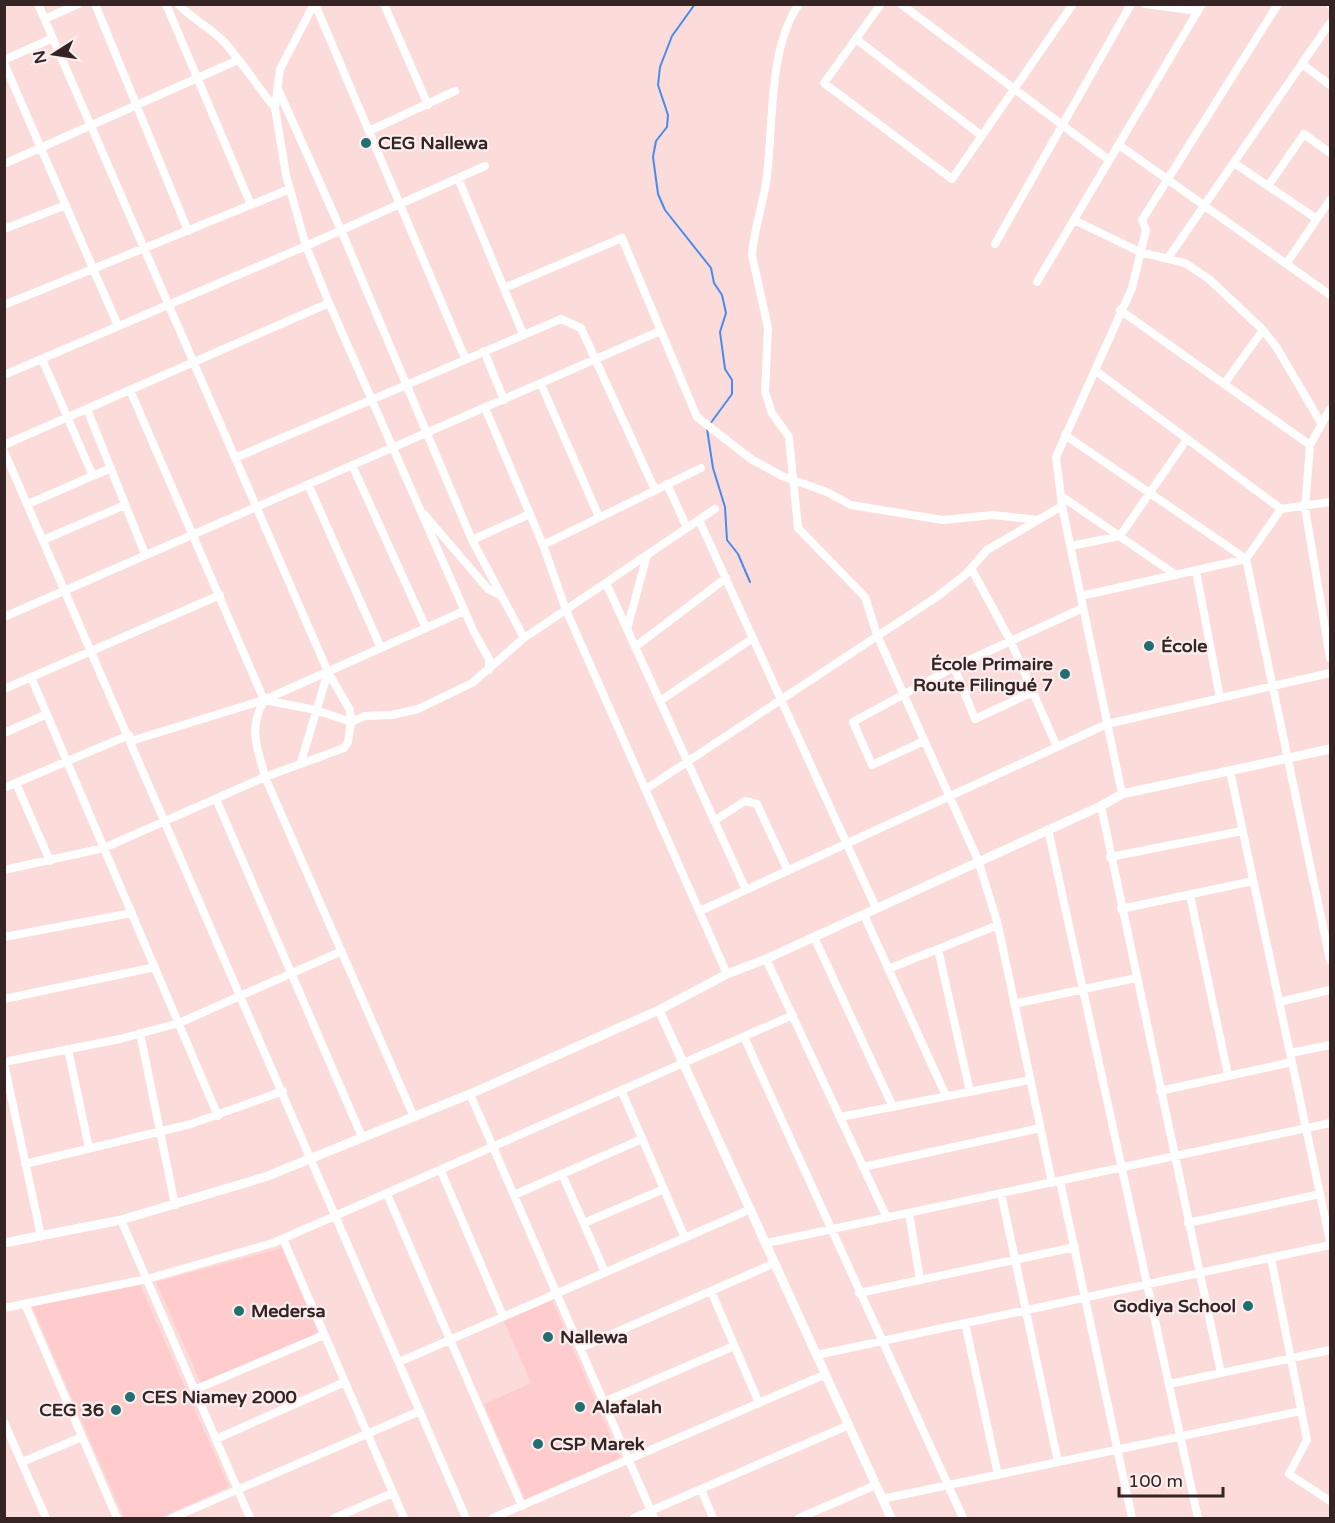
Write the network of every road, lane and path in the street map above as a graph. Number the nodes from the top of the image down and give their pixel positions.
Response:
1 (38, 4) edge
2 (78, 4) edge
3 (95, 4) edge
4 (166, 4) edge
5 (178, 4) edge
6 (315, 4) edge
7 (384, 4) edge
8 (798, 4) edge
9 (880, 4) edge
10 (901, 4) edge
11 (1073, 4) edge
12 (1131, 4) edge
13 (1144, 4) edge
14 (1278, 4) edge
15 (1200, 8) edge
16 (45, 19) junction
17 (1330, 23) edge
18 (53, 38) junction
19 (856, 39) junction
20 (238, 60) junction
21 (4, 61) edge
22 (1302, 64) junction
23 (197, 78) junction
24 (1330, 85) edge
25 (278, 88) junction
26 (1014, 89) junction
27 (455, 91) dead end
28 (136, 105) junction
29 (428, 105) junction
30 (275, 108) junction
31 (91, 125) junction
32 (1063, 125) junction
33 (369, 131) junction
34 (982, 135) junction
35 (1119, 145) junction
36 (41, 147) junction
37 (1330, 153) edge
38 (1110, 160) junction
39 (1234, 163) junction
40 (4, 164) edge
41 (485, 166) dead end
42 (458, 178) junction
43 (1167, 179) junction
44 (1268, 186) junction
45 (290, 189) junction
46 (1330, 200) edge
47 (400, 204) junction
48 (66, 205) junction
49 (251, 205) junction
50 (1204, 206) junction
51 (1317, 219) junction
52 (1074, 220) junction
53 (4, 229) edge
54 (341, 230) junction
55 (188, 231) junction
56 (995, 244) dead end
57 (306, 246) junction
58 (144, 249) junction
59 (1140, 252) junction
60 (1168, 258) junction
61 (1286, 264) junction
62 (93, 269) junction
63 (1037, 282) dead end
64 (504, 288) junction
65 (1330, 293) edge
66 (329, 303) junction
67 (169, 305) junction
68 (4, 306) edge
69 (1120, 310) junction
70 (118, 326) junction
71 (1263, 330) junction
72 (660, 331) junction
73 (523, 334) junction
74 (484, 351) junction
75 (465, 358) junction
76 (42, 359) junction
77 (597, 360) junction
78 (194, 362) junction
79 (1096, 371) junction
80 (4, 375) edge
81 (541, 384) junction
82 (1224, 384) junction
83 (406, 385) junction
84 (130, 390) junction
85 (504, 400) junction
86 (371, 402) junction
87 (485, 408) junction
88 (87, 409) junction
89 (1330, 409) edge
90 (67, 417) junction
91 (1321, 423) junction
92 (426, 433) junction
93 (1065, 435) junction
94 (1187, 439) junction
95 (4, 445) edge
96 (1310, 445) junction
97 (391, 448) junction
98 (4, 451) edge
99 (235, 458) junction
100 (352, 465) junction
101 (111, 468) junction
102 (701, 468) dead end
103 (93, 476) junction
104 (794, 481) junction
105 (308, 484) junction
106 (667, 484) junction
107 (655, 490) junction
108 (1150, 493) junction
109 (1061, 496) junction
110 (1330, 502) edge
111 (27, 504) junction
112 (125, 505) junction
113 (256, 506) junction
114 (417, 506) junction
115 (1062, 506) junction
116 (1305, 508) junction
117 (715, 509) dead end
118 (1281, 509) junction
119 (530, 514) junction
120 (599, 517) junction
121 (699, 520) junction
122 (1038, 520) junction
123 (687, 528) junction
124 (192, 533) junction
125 (1120, 536) junction
126 (43, 540) junction
127 (472, 540) junction
128 (543, 545) junction
129 (1071, 546) junction
130 (145, 554) junction
131 (647, 555) junction
132 (1246, 559) junction
133 (971, 568) junction
134 (1196, 571) junction
135 (1176, 575) junction
136 (726, 578) junction
137 (606, 583) junction
138 (65, 590) junction
139 (220, 595) junction
140 (1081, 596) junction
141 (502, 597) junction
142 (1083, 608) junction
143 (566, 610) junction
144 (464, 611) junction
145 (4, 617) edge
146 (426, 628) junction
147 (627, 629) junction
148 (877, 635) junction
149 (524, 638) junction
150 (753, 638) junction
151 (1010, 640) junction
152 (635, 647) junction
153 (381, 648) junction
154 (92, 651) junction
155 (1330, 658) edge
156 (954, 667) junction
157 (489, 670) junction
158 (328, 672) junction
159 (1330, 673) edge
160 (31, 677) junction
161 (1273, 686) junction
162 (4, 688) edge
163 (903, 693) junction
164 (1033, 693) junction
165 (1220, 698) junction
166 (781, 699) junction
167 (264, 700) junction
168 (660, 701) junction
169 (316, 710) junction
170 (47, 714) junction
171 (351, 722) junction
172 (1107, 724) junction
173 (4, 733) edge
174 (130, 738) junction
175 (924, 741) junction
176 (1057, 747) junction
177 (1330, 749) edge
178 (1288, 758) junction
179 (67, 762) junction
180 (301, 762) junction
181 (687, 762) junction
182 (1230, 771) junction
183 (265, 777) junction
184 (16, 783) junction
185 (4, 788) edge
186 (646, 789) junction
187 (1122, 794) junction
188 (950, 796) junction
189 (216, 799) junction
190 (1101, 806) junction
191 (166, 821) junction
192 (714, 821) junction
193 (1048, 830) junction
194 (1242, 831) junction
195 (847, 843) junction
196 (104, 848) junction
197 (1110, 857) junction
198 (978, 860) junction
199 (50, 861) junction
200 (4, 870) edge
201 (788, 871) junction
202 (1253, 881) junction
203 (746, 890) junction
204 (1190, 894) junction
205 (876, 908) junction
206 (1121, 909) junction
207 (700, 911) junction
208 (132, 913) junction
209 (864, 915) junction
210 (998, 925) junction
211 (4, 937) edge
212 (814, 937) junction
213 (938, 949) junction
214 (342, 951) junction
215 (766, 959) junction
216 (1330, 960) edge
217 (155, 967) junction
218 (888, 969) junction
219 (292, 974) junction
220 (727, 974) junction
221 (1136, 978) junction
222 (1083, 989) junction
223 (1330, 990) edge
224 (242, 996) junction
225 (4, 999) edge
226 (1279, 1002) junction
227 (1014, 1004) junction
228 (659, 1010) junction
229 (793, 1015) junction
230 (179, 1023) junction
231 (140, 1034) junction
232 (744, 1037) junction
233 (1330, 1045) edge
234 (68, 1049) junction
235 (1291, 1058) junction
236 (4, 1062) edge
237 (686, 1064) junction
238 (1228, 1075) junction
239 (1030, 1080) junction
240 (283, 1091) junction
241 (1160, 1091) junction
242 (622, 1092) junction
243 (970, 1092) junction
244 (470, 1094) junction
245 (946, 1096) junction
246 (893, 1107) junction
247 (218, 1116) junction
248 (414, 1117) junction
249 (840, 1117) junction
250 (1330, 1123) edge
251 (1040, 1128) junction
252 (1306, 1128) junction
253 (161, 1132) junction
254 (362, 1137) junction
255 (642, 1139) junction
256 (89, 1148) junction
257 (494, 1148) junction
258 (1174, 1156) junction
259 (310, 1157) junction
260 (25, 1164) junction
261 (863, 1167) junction
262 (1122, 1167) junction
263 (441, 1171) junction
264 (562, 1174) junction
265 (1056, 1182) junction
266 (664, 1189) junction
267 (1001, 1193) junction
268 (387, 1194) junction
269 (1320, 1194) junction
270 (514, 1195) junction
271 (175, 1205) junction
272 (751, 1209) junction
273 (909, 1213) junction
274 (336, 1217) junction
275 (887, 1218) junction
276 (121, 1220) junction
277 (584, 1223) junction
278 (1188, 1223) junction
279 (833, 1229) junction
280 (41, 1236) junction
281 (685, 1238) junction
282 (283, 1239) junction
283 (4, 1243) edge
284 (766, 1243) junction
285 (1330, 1243) edge
286 (1075, 1247) junction
287 (1271, 1258) junction
288 (1016, 1260) junction
289 (775, 1263) junction
290 (605, 1272) junction
291 (1199, 1273) junction
292 (147, 1279) junction
293 (920, 1280) junction
294 (1147, 1284) junction
295 (711, 1291) junction
296 (557, 1293) junction
297 (860, 1293) junction
298 (1085, 1298) junction
299 (24, 1304) junction
300 (4, 1308) edge
301 (1026, 1310) junction
302 (503, 1316) junction
303 (965, 1323) junction
304 (324, 1335) junction
305 (450, 1340) junction
306 (881, 1341) junction
307 (734, 1346) junction
308 (580, 1348) junction
309 (1330, 1350) edge
310 (818, 1355) junction
311 (1290, 1359) junction
312 (399, 1362) junction
313 (1221, 1373) junction
314 (826, 1374) junction
315 (345, 1382) junction
316 (1169, 1384) junction
317 (194, 1390) junction
318 (604, 1402) junction
319 (759, 1403) junction
320 (420, 1411) junction
321 (1301, 1411) junction
322 (4, 1422) edge
323 (849, 1425) junction
324 (367, 1434) junction
325 (1180, 1436) junction
326 (82, 1437) junction
327 (216, 1439) junction
328 (1118, 1449) junction
329 (628, 1460) junction
330 (22, 1462) junction
331 (1058, 1462) junction
332 (998, 1475) junction
333 (876, 1485) junction
334 (948, 1485) junction
335 (238, 1490) junction
336 (700, 1490) junction
337 (393, 1493) junction
338 (882, 1499) junction
339 (1330, 1501) edge
340 (522, 1506) junction
341 (652, 1515) edge
342 (46, 1518) edge
343 (117, 1518) edge
344 (172, 1518) edge
345 (250, 1518) edge
346 (334, 1518) edge
347 (404, 1518) edge
348 (466, 1518) edge
349 (493, 1518) edge
350 (634, 1518) edge
351 (713, 1518) edge
352 (801, 1518) edge
353 (891, 1518) edge
354 (963, 1518) edge
355 (1132, 1518) edge
356 (1198, 1518) edge

1 - 16 street
2 - 16 street
3 - 28 street
4 - 23 street
5 - 20 street
6 - 25 street
6 - 33 street
7 - 29 street
8 - 104 street
9 - 19 street
10 - 26 street
11 - 26 street
12 - 32 street
13 - 15 street
14 - 43 street
15 - 35 street
16 - 18 street
17 - 22 street
18 - 21 street
18 - 31 street
19 - 34 street
19 - 34 street
20 - 23 street
20 - 30 street
21 - 36 street
22 - 24 street
22 - 39 street
23 - 28 street
23 - 49 street
25 - 30 street
25 - 54 street
26 - 32 street
26 - 34 street
27 - 29 street
28 - 31 street
28 - 55 street
29 - 33 street
30 - 45 street
31 - 36 street
31 - 58 street
32 - 38 street
32 - 56 street
33 - 47 street
35 - 38 street
35 - 43 street
36 - 40 street
36 - 48 street
37 - 44 street
38 - 52 street
39 - 44 street
39 - 50 street
41 - 42 street
42 - 47 street
42 - 64 street
43 - 50 street
43 - 59 street
44 - 51 street
45 - 49 street
45 - 57 street
46 - 51 street
47 - 54 street
47 - 75 street
48 - 53 street
48 - 62 street
49 - 55 street
50 - 60 street
50 - 61 street
51 - 61 street
52 - 59 street
52 - 63 street
54 - 57 street
54 - 83 street
55 - 58 street
57 - 66 street
57 - 67 street
58 - 62 street
58 - 67 street
59 - 60 street
59 - 69 street
60 - 71 street
61 - 65 street
62 - 68 street
62 - 70 street
64 - 72 street
64 - 73 street
66 - 78 street
66 - 86 street
67 - 70 street
67 - 78 street
69 - 79 street
69 - 82 street
70 - 76 street
71 - 82 street
71 - 91 street
72 - 77 street
72 - 104 street
73 - 74 street
73 - 77 street
74 - 75 street
74 - 85 street
75 - 83 street
76 - 80 street
76 - 90 street
77 - 81 street
77 - 107 street
78 - 84 street
78 - 99 street
79 - 93 street
79 - 94 street
81 - 85 street
81 - 120 street
82 - 96 street
83 - 86 street
83 - 92 street
84 - 88 street
84 - 124 street
85 - 87 street
86 - 97 street
86 - 99 street
87 - 92 street
87 - 119 street
88 - 90 street
88 - 101 street
89 - 91 street
90 - 95 street
90 - 103 street
91 - 96 street
92 - 97 street
92 - 127 street
93 - 108 street
93 - 109 street
94 - 108 street
94 - 118 street
96 - 116 street
97 - 100 street
97 - 114 street
98 - 111 street
99 - 113 street
100 - 105 street
100 - 146 street
101 - 103 street
101 - 112 street
102 - 106 street
103 - 111 street
104 - 122 street
104 - 148 street
105 - 113 street
105 - 153 street
106 - 107 street
106 - 123 street
107 - 120 street
108 - 125 street
108 - 132 street
109 - 115 street
109 - 125 street
110 - 116 street
111 - 126 street
112 - 126 street
112 - 130 street
113 - 124 street
113 - 158 street
114 - 141 street
114 - 144 street
115 - 122 street
115 - 129 street
116 - 118 street
116 - 155 street
117 - 121 street
118 - 132 street
119 - 127 street
119 - 128 street
120 - 128 street
121 - 123 street
121 - 136 street
122 - 133 street
123 - 131 street
124 - 130 street
124 - 139 street
125 - 129 street
125 - 135 street
126 - 138 street
127 - 141 street
128 - 143 street
129 - 140 street
130 - 138 street
131 - 137 street
131 - 147 street
132 - 134 street
132 - 161 street
133 - 148 street
133 - 151 street
134 - 135 street
134 - 165 street
135 - 140 street
136 - 150 street
136 - 152 street
137 - 143 street
137 - 147 street
138 - 145 street
138 - 154 street
139 - 154 street
139 - 167 street
140 - 142 street
141 - 149 street
142 - 151 street
142 - 172 street
143 - 149 street
143 - 186 street
144 - 146 street
144 - 157 street
146 - 153 street
147 - 152 street
148 - 163 street
148 - 166 street
149 - 157 street
150 - 166 street
150 - 168 street
151 - 156 street
151 - 164 street
152 - 168 street
153 - 158 street
154 - 160 street
154 - 174 street
156 - 163 street
156 - 164 street
157 - 171 street
158 - 167 street
158 - 169 street
158 - 171 street
159 - 161 street
160 - 162 street
160 - 170 street
161 - 165 street
161 - 178 street
163 - 175 street
163 - 175 street
164 - 176 street
165 - 172 street
166 - 181 street
166 - 195 street
167 - 169 street
167 - 174 street
167 - 183 street
168 - 181 street
169 - 171 street
169 - 180 street
170 - 173 street
170 - 179 street
171 - 180 street
172 - 176 street
172 - 187 street
174 - 179 street
174 - 191 street
175 - 188 street
176 - 188 street
177 - 178 street
178 - 182 street
178 - 216 street
179 - 184 street
179 - 196 street
180 - 183 street
181 - 186 street
181 - 192 street
182 - 187 street
182 - 194 street
183 - 189 street
183 - 214 street
184 - 185 street
184 - 199 street
186 - 207 street
187 - 190 street
188 - 195 street
188 - 198 street
189 - 191 street
189 - 219 street
190 - 193 street
190 - 197 street
191 - 196 street
191 - 224 street
192 - 201 street
192 - 203 street
193 - 198 street
193 - 222 street
194 - 197 street
194 - 202 street
195 - 201 street
195 - 205 street
196 - 199 street
196 - 208 street
197 - 206 street
198 - 205 street
198 - 210 street
199 - 200 street
201 - 203 street
202 - 204 street
202 - 226 street
203 - 207 street
204 - 206 street
204 - 238 street
205 - 209 street
206 - 221 street
207 - 220 street
208 - 211 street
208 - 217 street
209 - 212 street
209 - 218 street
210 - 213 street
210 - 227 street
212 - 215 street
212 - 246 street
213 - 218 street
213 - 243 street
214 - 219 street
214 - 248 street
215 - 220 street
215 - 229 street
217 - 225 street
217 - 230 street
218 - 245 street
219 - 224 street
219 - 254 street
220 - 228 street
221 - 222 street
221 - 241 street
222 - 227 street
222 - 262 street
223 - 226 street
224 - 230 street
224 - 240 street
226 - 235 street
227 - 239 street
228 - 237 street
228 - 244 street
229 - 232 street
229 - 249 street
230 - 231 street
230 - 247 street
231 - 234 street
231 - 253 street
232 - 237 street
232 - 279 street
233 - 235 street
234 - 236 street
234 - 256 street
235 - 238 street
235 - 252 street
236 - 260 street
237 - 242 street
237 - 272 street
238 - 241 street
239 - 243 street
239 - 251 street
240 - 247 street
240 - 259 street
241 - 258 street
242 - 255 street
242 - 257 street
243 - 245 street
244 - 248 street
244 - 257 street
245 - 246 street
246 - 249 street
247 - 253 street
248 - 254 street
249 - 261 street
250 - 252 street
251 - 261 street
251 - 265 street
252 - 258 street
252 - 269 street
253 - 256 street
253 - 271 street
254 - 259 street
255 - 264 street
255 - 266 street
256 - 260 street
257 - 263 street
257 - 270 street
258 - 262 street
258 - 278 street
259 - 271 street
259 - 274 street
260 - 280 street
261 - 275 street
262 - 265 street
262 - 294 street
263 - 268 street
263 - 302 street
264 - 270 street
264 - 277 street
265 - 267 street
265 - 286 street
266 - 277 street
266 - 281 street
267 - 273 street
267 - 288 street
268 - 274 street
268 - 305 street
269 - 278 street
269 - 285 street
270 - 296 street
271 - 276 street
272 - 281 street
272 - 284 street
273 - 275 street
273 - 293 street
274 - 282 street
274 - 312 street
275 - 279 street
276 - 280 street
276 - 292 street
277 - 290 street
278 - 291 street
279 - 284 street
279 - 297 street
280 - 283 street
281 - 290 street
282 - 292 street
282 - 304 street
284 - 289 street
285 - 287 street
286 - 288 street
286 - 298 street
287 - 291 street
287 - 311 street
288 - 293 street
288 - 301 street
289 - 295 street
289 - 310 street
290 - 296 street
291 - 294 street
291 - 313 street
292 - 299 street
292 - 317 street
293 - 297 street
294 - 298 street
294 - 316 street
295 - 307 street
295 - 308 street
296 - 302 street
296 - 308 street
297 - 306 street
298 - 301 street
298 - 328 street
299 - 300 street
299 - 326 street
301 - 303 street
301 - 331 street
302 - 305 street
303 - 306 street
303 - 332 street
304 - 315 street
304 - 317 street
305 - 312 street
305 - 340 street
306 - 310 street
306 - 334 street
307 - 318 street
307 - 319 street
308 - 318 street
309 - 311 street
310 - 314 street
311 - 313 street
311 - 321 street
312 - 320 street
313 - 316 street
314 - 319 street
314 - 323 street
315 - 324 street
315 - 327 street
316 - 325 street
317 - 327 street
318 - 329 street
319 - 329 street
320 - 324 street
320 - 348 street
321 - 325 street
321 - 339 street
322 - 330 street
323 - 333 street
323 - 336 street
324 - 335 street
324 - 337 street
325 - 328 street
325 - 356 street
326 - 330 street
326 - 343 street
327 - 335 street
328 - 331 street
328 - 355 street
329 - 340 street
329 - 341 street
330 - 342 street
331 - 332 street
332 - 334 street
333 - 338 street
333 - 352 street
334 - 338 street
334 - 354 street
335 - 344 street
335 - 345 street
336 - 341 street
336 - 351 street
337 - 346 street
337 - 347 street
338 - 353 street
340 - 349 street
341 - 350 street

